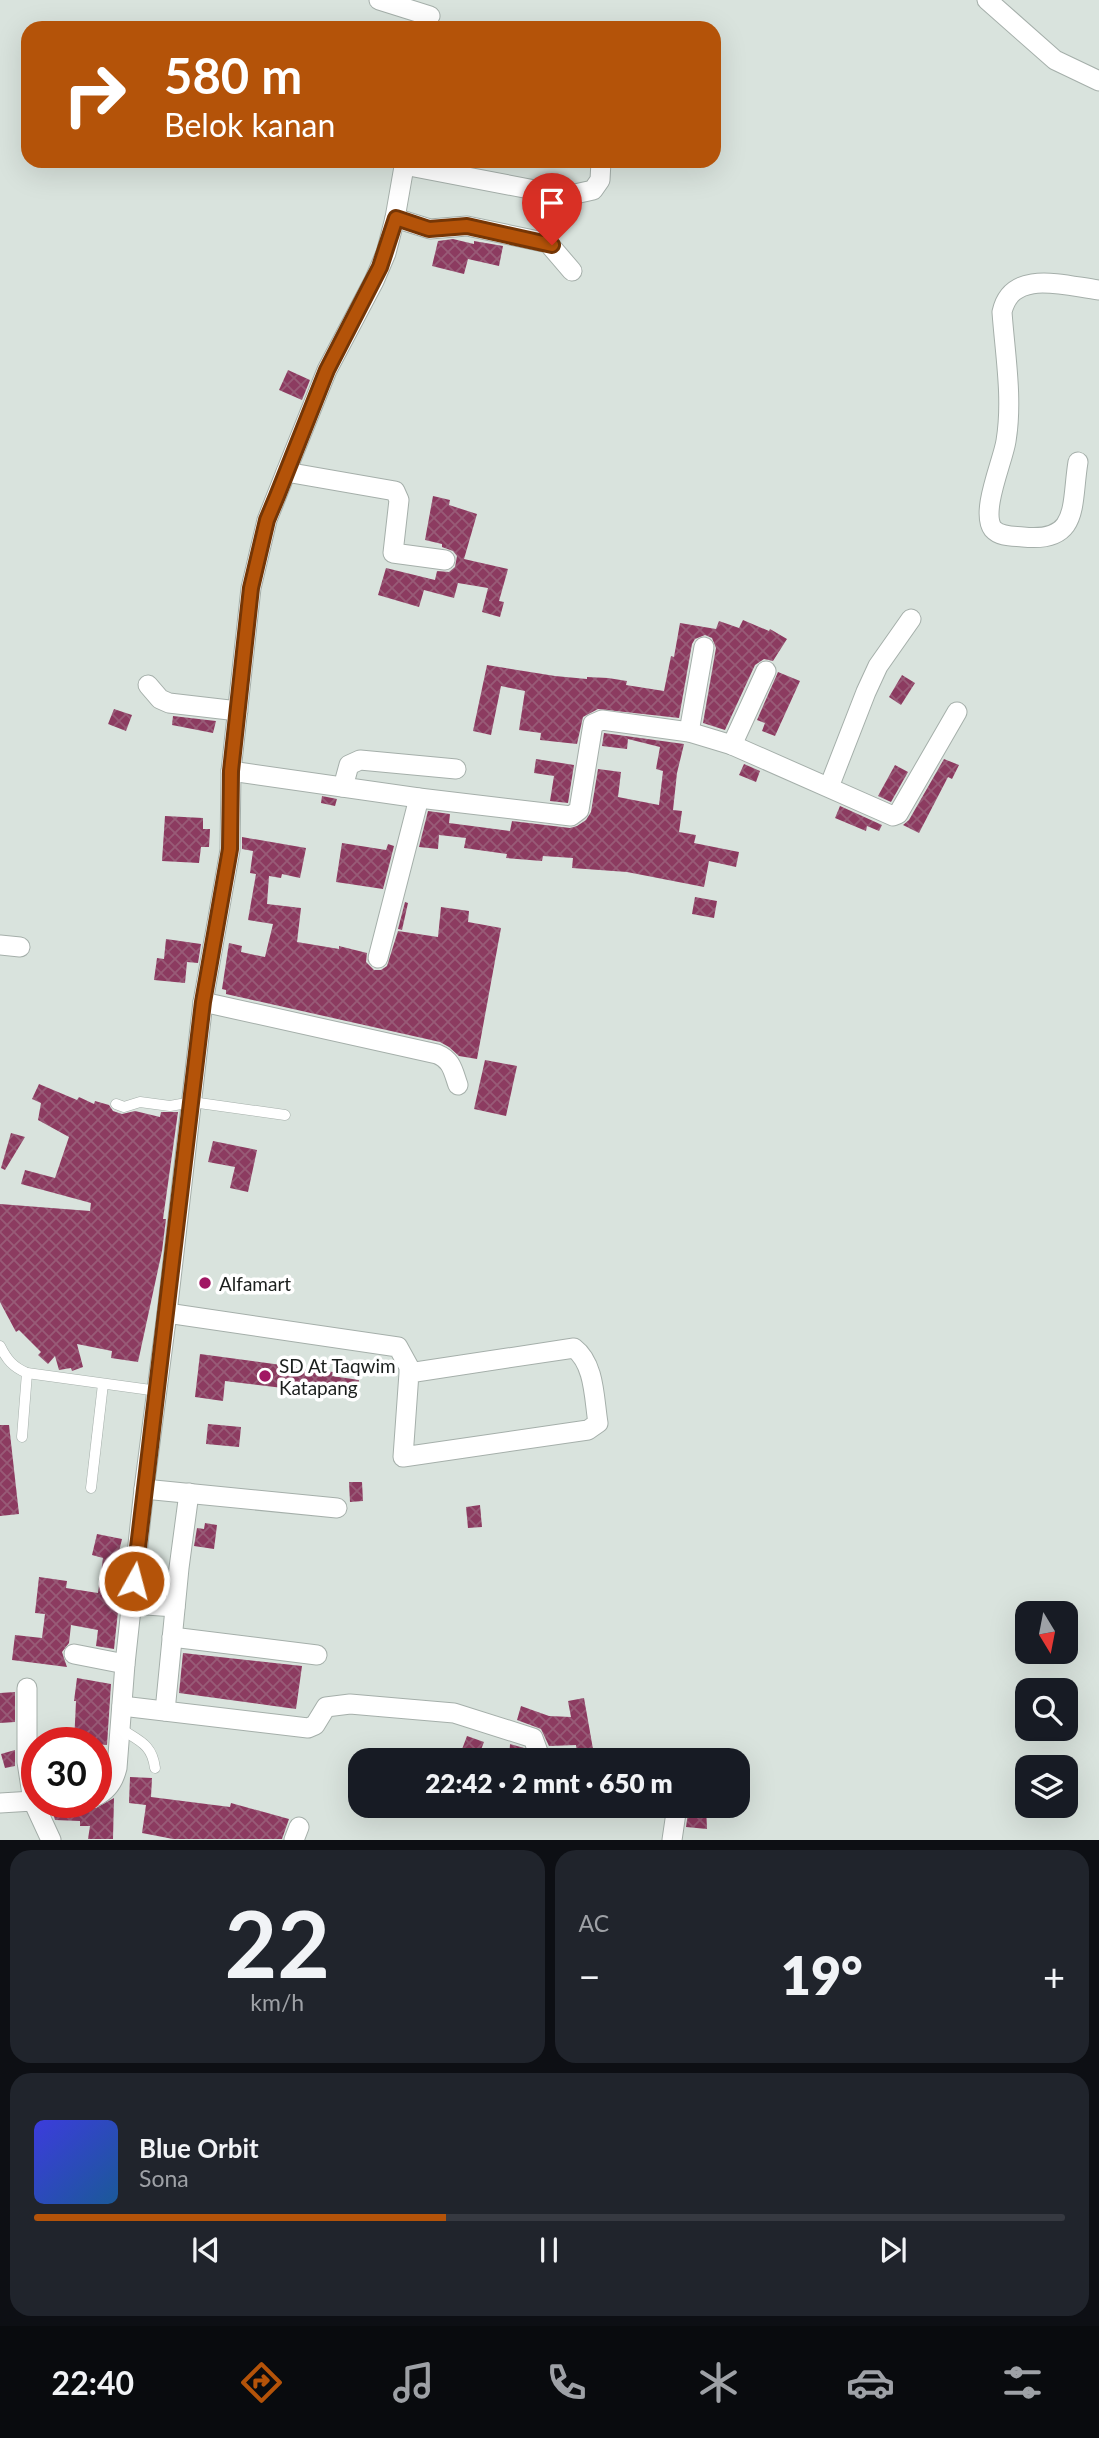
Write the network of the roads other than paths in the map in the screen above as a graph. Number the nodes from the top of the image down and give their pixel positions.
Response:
1 (379, 0) edge
2 (987, 0) edge
3 (431, 15) edge
4 (1099, 81) edge
5 (404, 168) edge
6 (429, 168) edge
7 (601, 168) edge
8 (396, 218) junction
9 (572, 271) dead end
10 (1099, 290) edge
11 (1078, 462) dead end
12 (286, 472) junction
13 (445, 560) dead end
14 (911, 619) dead end
15 (705, 646) dead end
16 (766, 671) dead end
17 (148, 685) dead end
18 (238, 711) junction
19 (957, 712) dead end
20 (689, 732) junction
21 (732, 745) junction
22 (456, 769) dead end
23 (231, 771) junction
24 (343, 787) junction
25 (829, 787) junction
26 (419, 798) junction
27 (378, 958) dead end
28 (203, 1002) junction
29 (458, 1085) dead end
30 (192, 1102) junction
31 (116, 1104) dead end
32 (285, 1115) dead end
33 (167, 1313) junction
34 (0, 1346) edge
35 (27, 1373) junction
36 (409, 1373) junction
37 (103, 1384) junction
38 (158, 1391) junction
39 (22, 1437) dead end
40 (91, 1488) dead end
41 (144, 1489) junction
42 (189, 1493) junction
43 (337, 1508) dead end
44 (132, 1604) junction
45 (175, 1607) junction
46 (172, 1637) junction
47 (74, 1654) dead end
48 (317, 1655) dead end
49 (125, 1664) junction
50 (27, 1688) dead end
51 (122, 1706) junction
52 (165, 1711) junction
53 (27, 1727) edge
54 (120, 1729) junction
55 (537, 1748) edge
56 (155, 1768) dead end
57 (112, 1782) edge
58 (21, 1801) edge
59 (0, 1803) edge
60 (42, 1818) edge
61 (675, 1818) edge
62 (51, 1839) edge
63 (672, 1839) edge

1 - 3 street
2 - 4 street
5 - 8 street
6 - 7 street
8 - 9 street
8 - 12 street
10 - 11 street
12 - 13 street
12 - 18 street
14 - 25 street
15 - 20 street
16 - 21 street
17 - 18 street
18 - 23 street
19 - 25 street
20 - 21 street
20 - 26 street
21 - 25 street
22 - 24 street
23 - 24 street
23 - 28 street
24 - 26 street
26 - 27 street
28 - 29 street
28 - 30 street
30 - 31 lane
30 - 32 lane
30 - 33 street
33 - 36 street
33 - 38 street
34 - 35 lane
35 - 37 lane
35 - 39 lane
36 - 36 street
37 - 38 lane
37 - 40 lane
38 - 41 street
41 - 42 street
41 - 44 street
42 - 43 street
42 - 45 street
44 - 45 street
44 - 49 street
45 - 46 street
46 - 48 street
46 - 52 street
47 - 49 street
49 - 51 street
50 - 53 street
51 - 52 street
51 - 54 street
52 - 55 street
54 - 56 lane
54 - 57 street
58 - 59 street
60 - 62 street
61 - 63 street

